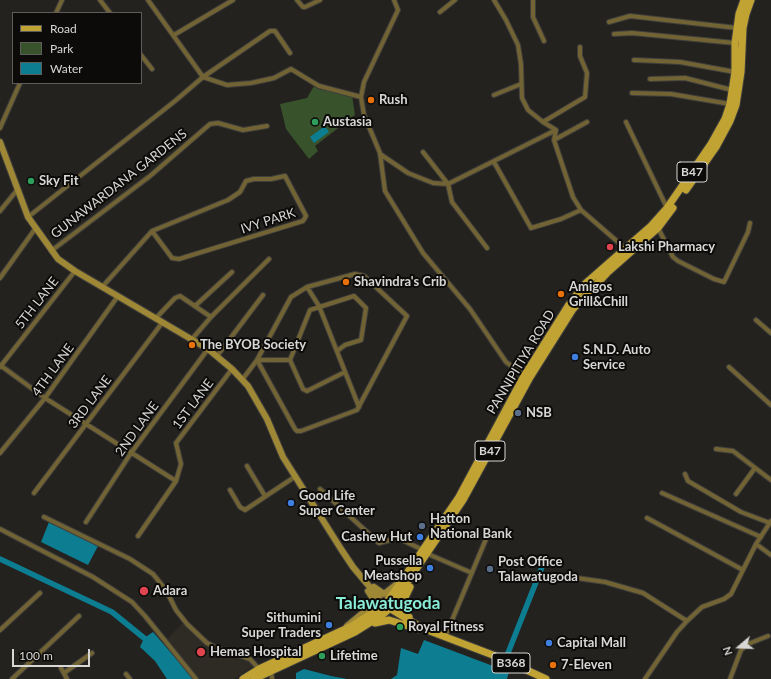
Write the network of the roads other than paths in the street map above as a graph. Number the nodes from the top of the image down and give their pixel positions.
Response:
1 (62, 0) edge
2 (100, 0) edge
3 (148, 0) edge
4 (233, 0) edge
5 (298, 0) edge
6 (320, 0) edge
7 (394, 0) edge
8 (455, 0) edge
9 (494, 0) edge
10 (533, 0) edge
11 (744, 0) edge
12 (751, 0) edge
13 (56, 12) edge
14 (109, 12) edge
15 (440, 12) dead end
16 (608, 22) dead end
17 (737, 28) junction
18 (614, 34) dead end
19 (174, 35) junction
20 (544, 40) dead end
21 (735, 43) junction
22 (580, 47) dead end
23 (290, 53) dead end
24 (142, 56) edge
25 (634, 60) dead end
26 (152, 69) dead end
27 (735, 72) junction
28 (203, 77) junction
29 (650, 79) dead end
30 (20, 84) edge
31 (521, 84) junction
32 (732, 90) junction
33 (632, 93) dead end
34 (494, 95) dead end
35 (361, 97) junction
36 (730, 104) junction
37 (543, 122) junction
38 (587, 122) dead end
39 (626, 122) dead end
40 (267, 126) dead end
41 (0, 128) edge
42 (556, 130) junction
43 (554, 140) junction
44 (0, 142) edge
45 (423, 152) dead end
46 (380, 153) junction
47 (494, 162) junction
48 (448, 184) junction
49 (18, 189) junction
50 (667, 208) junction
51 (581, 210) junction
52 (0, 211) edge
53 (28, 217) junction
54 (750, 223) dead end
55 (658, 228) junction
56 (35, 229) junction
57 (152, 231) junction
58 (487, 248) dead end
59 (626, 249) junction
60 (51, 251) junction
61 (269, 259) dead end
62 (75, 271) junction
63 (232, 272) dead end
64 (0, 278) edge
65 (103, 286) junction
66 (307, 287) junction
67 (263, 295) dead end
68 (118, 296) junction
69 (195, 306) junction
70 (319, 306) junction
71 (211, 317) junction
72 (155, 319) junction
73 (756, 320) dead end
74 (162, 323) junction
75 (771, 333) edge
76 (192, 339) junction
77 (208, 349) junction
78 (337, 351) junction
79 (217, 356) junction
80 (256, 360) junction
81 (290, 360) junction
82 (0, 366) edge
83 (730, 367) dead end
84 (232, 369) junction
85 (345, 372) junction
86 (526, 377) junction
87 (242, 380) junction
88 (45, 398) junction
89 (771, 405) edge
90 (359, 407) junction
91 (86, 424) junction
92 (716, 449) dead end
93 (0, 453) edge
94 (131, 453) junction
95 (247, 466) dead end
96 (755, 468) junction
97 (685, 474) dead end
98 (296, 476) junction
99 (771, 480) edge
100 (176, 481) junction
101 (320, 489) dead end
102 (230, 490) dead end
103 (34, 493) dead end
104 (662, 494) dead end
105 (736, 494) dead end
106 (265, 496) junction
107 (44, 517) dead end
108 (647, 518) dead end
109 (86, 522) dead end
110 (770, 522) edge
111 (0, 529) edge
112 (138, 536) dead end
113 (760, 537) junction
114 (486, 540) dead end
115 (756, 544) junction
116 (425, 552) junction
117 (771, 555) edge
118 (743, 570) junction
119 (416, 571) junction
120 (472, 573) junction
121 (360, 576) junction
122 (563, 576) dead end
123 (405, 577) junction
124 (40, 593) dead end
125 (387, 606) junction
126 (79, 616) dead end
127 (687, 621) junction
128 (360, 629) junction
129 (0, 630) edge
130 (343, 630) junction
131 (430, 631) junction
132 (768, 636) dead end
133 (445, 637) junction
134 (92, 653) dead end
135 (61, 668) dead end
136 (259, 669) junction
137 (271, 670) junction
138 (64, 673) junction
139 (126, 674) dead end
140 (12, 679) edge
141 (67, 679) edge
142 (130, 679) edge
143 (196, 679) edge
144 (243, 679) edge
145 (254, 679) edge
146 (272, 679) edge
147 (546, 679) edge
148 (645, 679) edge
149 (730, 679) edge

1 - 13 street
2 - 14 street
3 - 19 street
4 - 19 street
5 - 6 street
7 - 35 street
8 - 15 street
9 - 31 street
10 - 20 street
11 - 17 main road, PANNIPITIYA ROAD / B47
12 - 55 main road, PANNIPITIYA ROAD / B47
16 - 17 street
17 - 21 main road, PANNIPITIYA ROAD / B47
18 - 21 street
19 - 28 street
21 - 27 main road, PANNIPITIYA ROAD / B47
22 - 37 street
23 - 28 street
24 - 26 street
25 - 27 street
27 - 32 main road, PANNIPITIYA ROAD / B47
28 - 35 street
28 - 53 street
29 - 32 street
30 - 41 street
31 - 34 street
31 - 37 street
32 - 36 main road, PANNIPITIYA ROAD / B47
33 - 36 street
35 - 46 street
36 - 50 main road, PANNIPITIYA ROAD / B47
37 - 42 street
38 - 43 street
39 - 50 street
40 - 60 street, GUNAWARDANA GARDENS
42 - 43 street
42 - 47 street
43 - 51 street
44 - 49 main road
45 - 48 street
46 - 48 street
46 - 86 street
47 - 48 street
47 - 51 street
48 - 58 street
49 - 52 street
49 - 53 main road
50 - 59 main road, PANNIPITIYA ROAD / B47
51 - 59 street
53 - 56 main road
54 - 55 street
55 - 86 main road, PANNIPITIYA ROAD / B47
56 - 60 main road
56 - 64 street
57 - 57 street, IVY PARK
57 - 65 street, IVY PARK
59 - 86 main road, PANNIPITIYA ROAD / B47
60 - 62 main road
61 - 71 street
62 - 65 main road
62 - 82 street, 5TH LANE
63 - 69 street
65 - 68 main road
66 - 70 street
66 - 80 street
66 - 90 street
67 - 79 street
68 - 72 main road
68 - 88 street, 4TH LANE
69 - 71 street
69 - 72 street
70 - 78 street
70 - 78 street
70 - 81 street
71 - 76 street
72 - 74 main road
73 - 75 street
74 - 76 main road
74 - 91 street, 3RD LANE
76 - 77 main road
77 - 79 main road
77 - 94 street, 2ND LANE
78 - 85 street
79 - 84 main road
80 - 81 street
80 - 87 street
80 - 90 street
81 - 85 street
82 - 88 street
83 - 89 street
84 - 87 main road
84 - 100 street, 1ST LANE
85 - 90 street
86 - 116 main road, PANNIPITIYA ROAD / B47
87 - 98 main road
88 - 91 street
88 - 93 street, 4TH LANE
91 - 94 street
91 - 103 street, 3RD LANE
92 - 96 street
94 - 100 street
94 - 109 street, 2ND LANE
95 - 106 street
96 - 99 street
96 - 105 street
97 - 110 street
98 - 106 street
98 - 121 main road
100 - 112 street, 1ST LANE
101 - 116 street
102 - 106 street
104 - 113 street
107 - 136 street
108 - 118 street
110 - 113 street
111 - 143 street
113 - 115 street
114 - 120 street
115 - 117 street
115 - 118 street
116 - 119 main road, PANNIPITIYA ROAD / B47
116 - 120 street
116 - 123 main road, PANNIPITIYA ROAD / B47
118 - 127 street
119 - 125 main road, PANNIPITIYA ROAD / B47
119 - 131 main road
120 - 133 street
121 - 123 main road
121 - 125 main road
121 - 130 main road
122 - 127 street
123 - 125 main road, PANNIPITIYA ROAD / B47
124 - 129 street
125 - 128 main road, PANNIPITIYA ROAD / B47
125 - 130 main road, PANNIPITIYA ROAD / B47
125 - 131 main road, B368
126 - 140 street
127 - 148 street
128 - 131 main road
128 - 137 main road, PANNIPITIYA ROAD / B47
130 - 136 main road, PANNIPITIYA ROAD / B47
131 - 133 main road, B368
132 - 149 street
133 - 147 main road, B368
134 - 138 street
135 - 138 street
136 - 144 main road, PANNIPITIYA ROAD / B47
137 - 145 main road, PANNIPITIYA ROAD / B47
137 - 146 street
138 - 141 street
139 - 142 street

